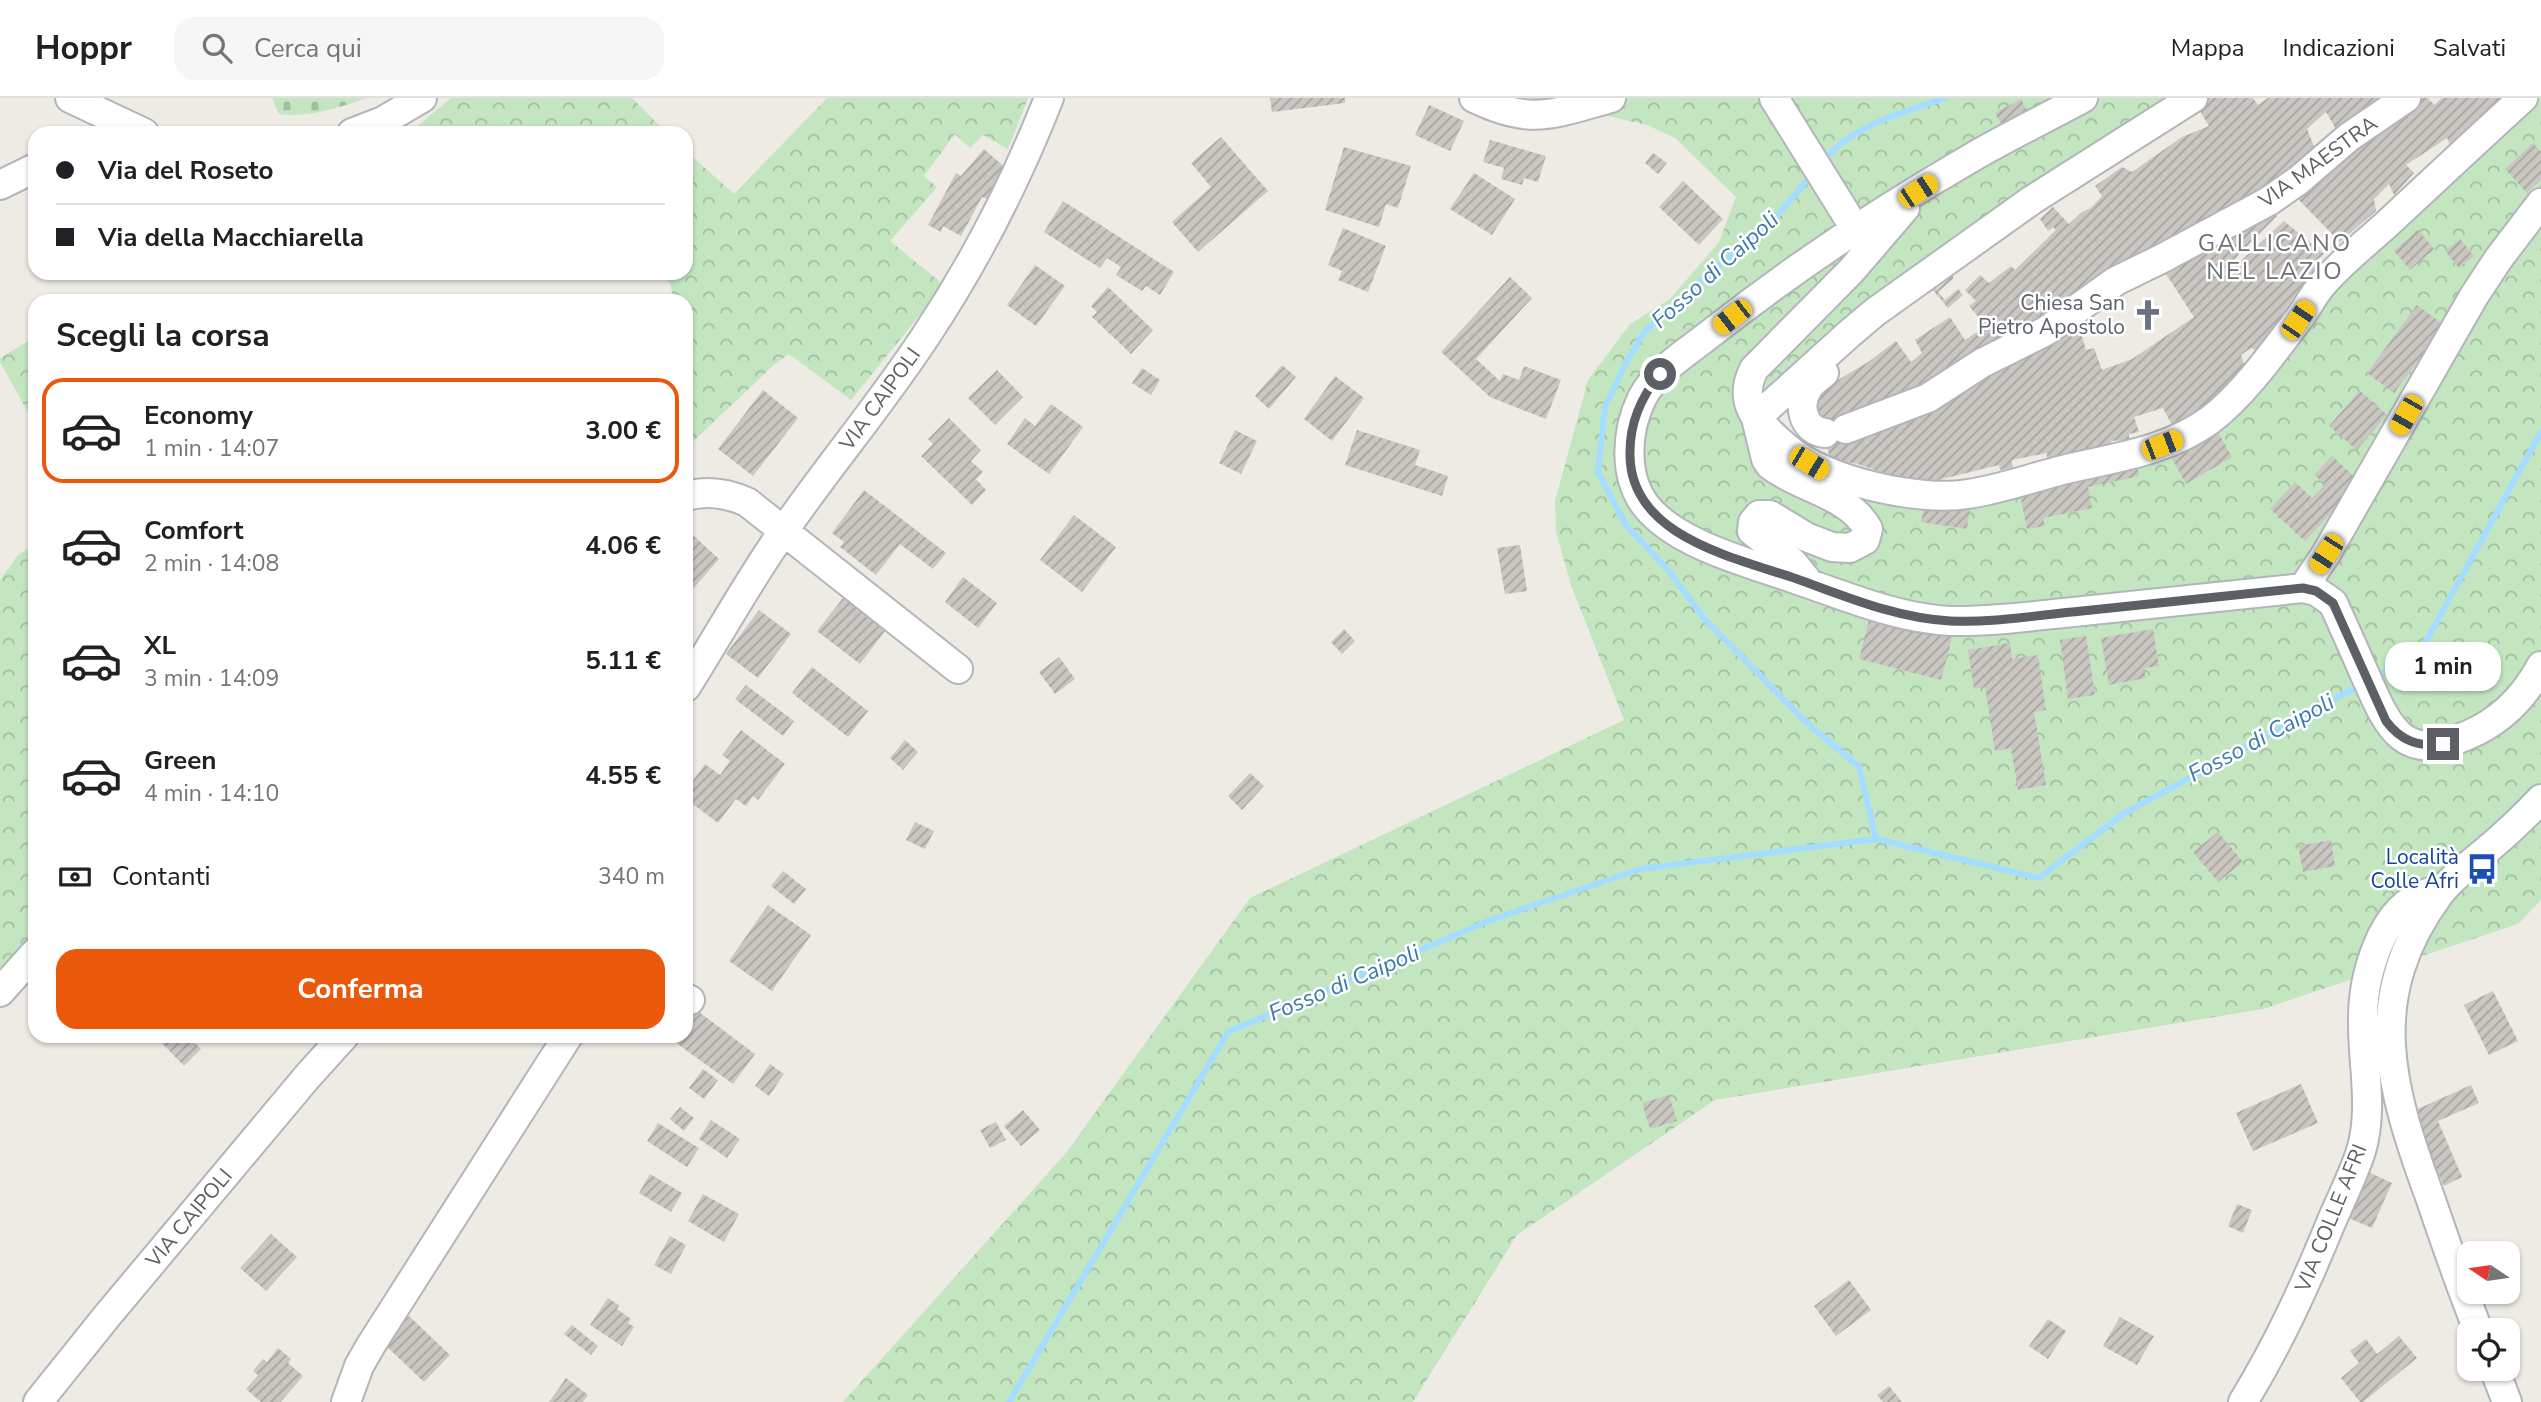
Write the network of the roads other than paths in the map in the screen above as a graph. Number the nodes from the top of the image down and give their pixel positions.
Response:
1 (70, 98) edge
2 (422, 98) edge
3 (1049, 98) edge
4 (1474, 98) edge
5 (1611, 98) edge
6 (1774, 98) edge
7 (2083, 98) edge
8 (2193, 98) edge
9 (2406, 98) edge
10 (2523, 98) edge
11 (129, 126) edge
12 (370, 126) edge
13 (28, 171) edge
14 (0, 185) edge
15 (1918, 191) junction
16 (2541, 203) edge
17 (1856, 230) junction
18 (1857, 327) junction
19 (1756, 418) junction
20 (693, 495) edge
21 (784, 530) junction
22 (1809, 584) junction
23 (2303, 588) junction
24 (2541, 666) edge
25 (958, 669) dead end
26 (693, 676) edge
27 (2541, 799) edge
28 (2442, 889) junction
29 (28, 961) edge
30 (0, 992) edge
31 (338, 1043) edge
32 (564, 1043) edge
33 (2474, 1318) edge
34 (2499, 1381) edge
35 (38, 1402) edge
36 (346, 1402) edge
37 (2243, 1402) edge
38 (2507, 1402) edge

1 - 11 street
2 - 12 street
3 - 21 street, VIA CAIPOLI
4 - 5 street
6 - 17 street
7 - 15 street
8 - 18 street
9 - 18 street, VIA MAESTRA
10 - 19 street
13 - 14 street
15 - 17 street
15 - 19 street
16 - 23 street
17 - 22 street
18 - 19 street
19 - 22 street
20 - 21 street
21 - 25 street
21 - 26 street, VIA CAIPOLI
22 - 23 street
23 - 24 street
27 - 28 street
28 - 33 street
28 - 37 street, VIA COLLE AFRI
29 - 30 street
31 - 35 street, VIA CAIPOLI
32 - 36 street
34 - 38 street

